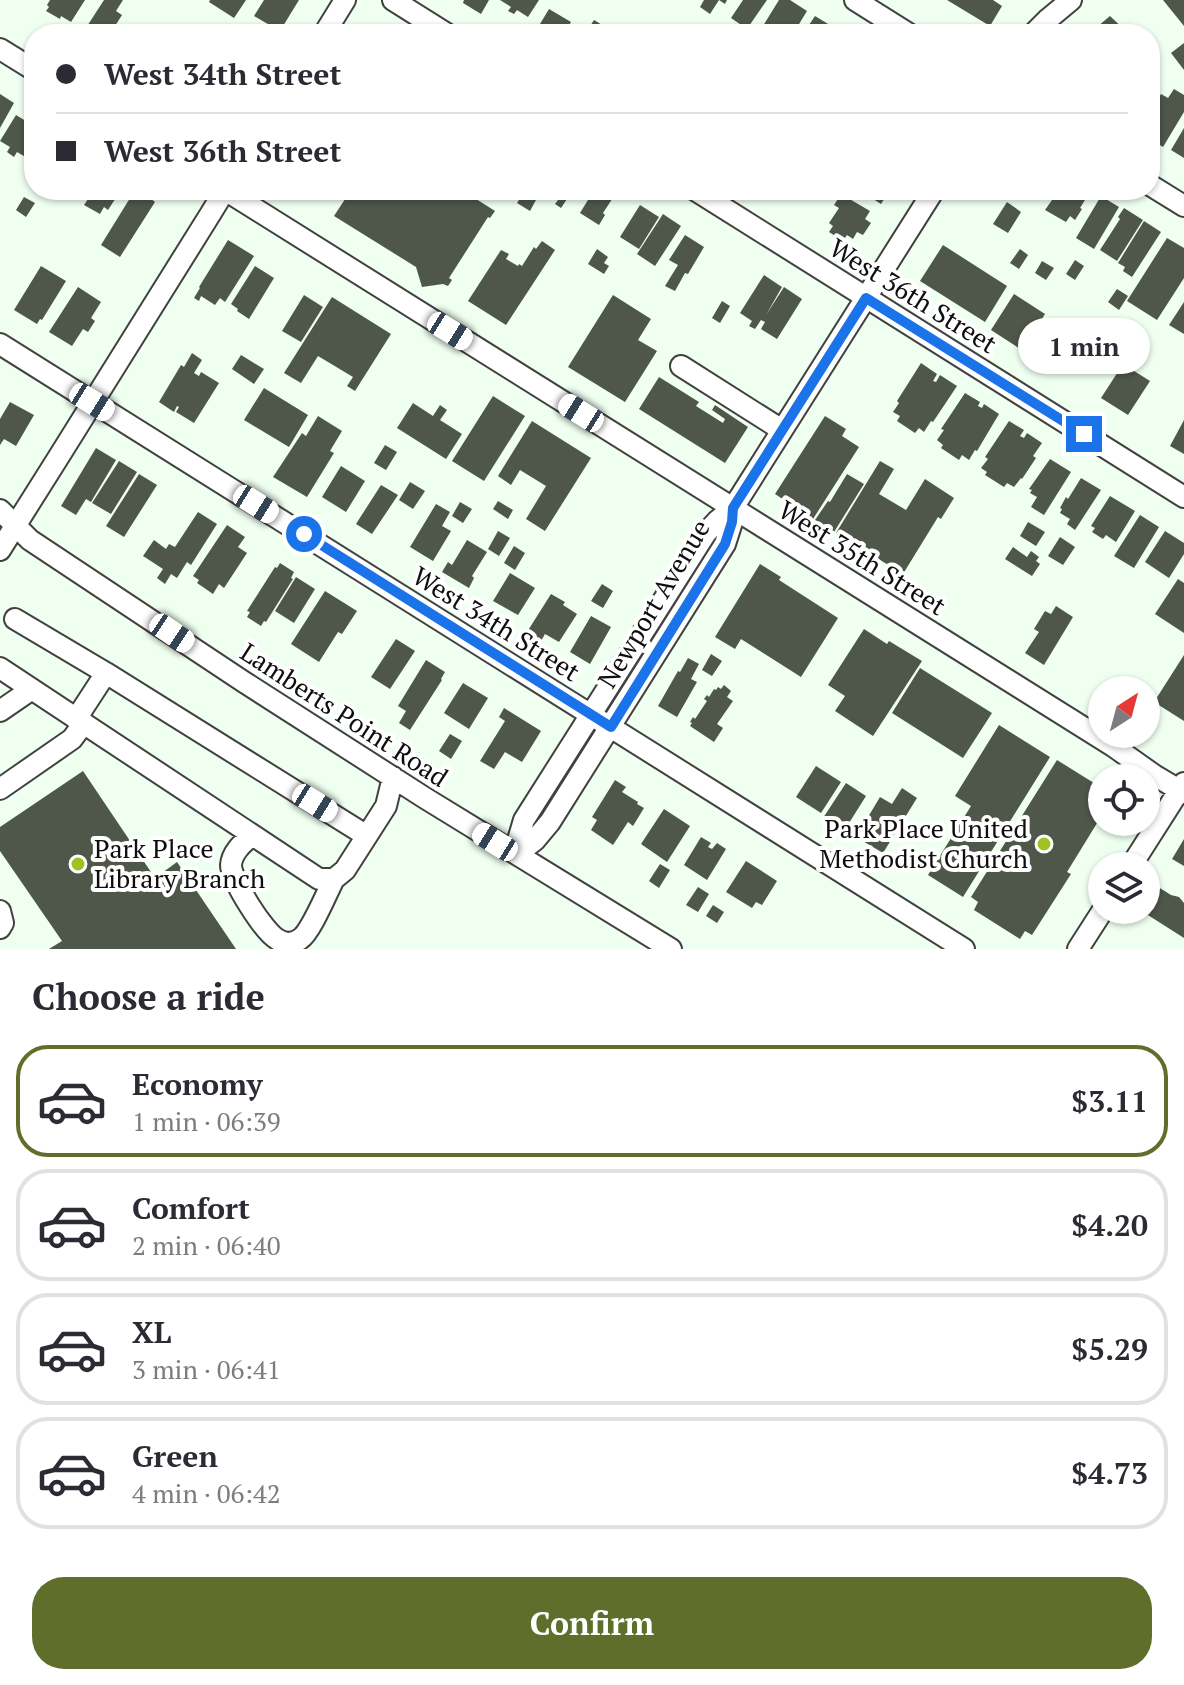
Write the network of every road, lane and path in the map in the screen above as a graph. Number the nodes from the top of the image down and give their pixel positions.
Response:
1 (345, 0) edge
2 (393, 0) edge
3 (855, 0) edge
4 (1071, 0) edge
5 (330, 24) edge
6 (431, 24) edge
7 (893, 24) edge
8 (1043, 24) edge
9 (0, 49) edge
10 (24, 64) edge
11 (1160, 191) edge
12 (219, 200) edge
13 (241, 200) edge
14 (711, 200) edge
15 (928, 200) edge
16 (1184, 206) edge
17 (866, 298) junction
18 (0, 344) edge
19 (681, 366) dead end
20 (92, 402) junction
21 (782, 430) junction
22 (1184, 497) edge
23 (733, 508) junction
24 (0, 510) edge
25 (16, 526) junction
26 (0, 550) edge
27 (15, 619) dead end
28 (0, 668) edge
29 (106, 673) junction
30 (32, 689) junction
31 (0, 711) edge
32 (591, 714) junction
33 (80, 721) junction
34 (611, 727) junction
35 (393, 777) junction
36 (0, 789) edge
37 (1182, 789) edge
38 (252, 835) junction
39 (367, 836) junction
40 (1140, 852) edge
41 (517, 854) junction
42 (334, 879) junction
43 (0, 911) edge
44 (1094, 924) edge
45 (0, 928) edge
46 (953, 946) edge
47 (671, 949) edge
48 (1078, 949) edge

1 - 5 street
2 - 6 street
3 - 7 street
4 - 8 street
9 - 10 street
11 - 16 street
12 - 20 street
13 - 23 street, West 35th Street
14 - 17 street, West 36th Street
15 - 17 street, Newport Avenue
17 - 21 street, Newport Avenue
17 - 22 street, West 36th Street
18 - 20 street, West 34th Street
19 - 21 street
20 - 25 street
20 - 32 street, West 34th Street
21 - 23 street, Newport Avenue
23 - 32 street, Newport Avenue
23 - 34 street, Newport Avenue
23 - 37 street, West 35th Street
24 - 25 street, Lamberts Point Road
25 - 26 street
25 - 35 street, Lamberts Point Road
27 - 29 street
28 - 30 street
29 - 33 street
29 - 39 street
30 - 31 street
30 - 33 street
32 - 34 street, West 34th Street
32 - 41 street, Newport Avenue
33 - 36 street
33 - 38 street
34 - 41 street, Newport Avenue
34 - 46 street, West 34th Street
35 - 39 street
35 - 41 street, Lamberts Point Road
37 - 40 street
38 - 42 street
38 - 42 street
39 - 42 street
41 - 47 street, Lamberts Point Road
43 - 45 street
44 - 48 street

